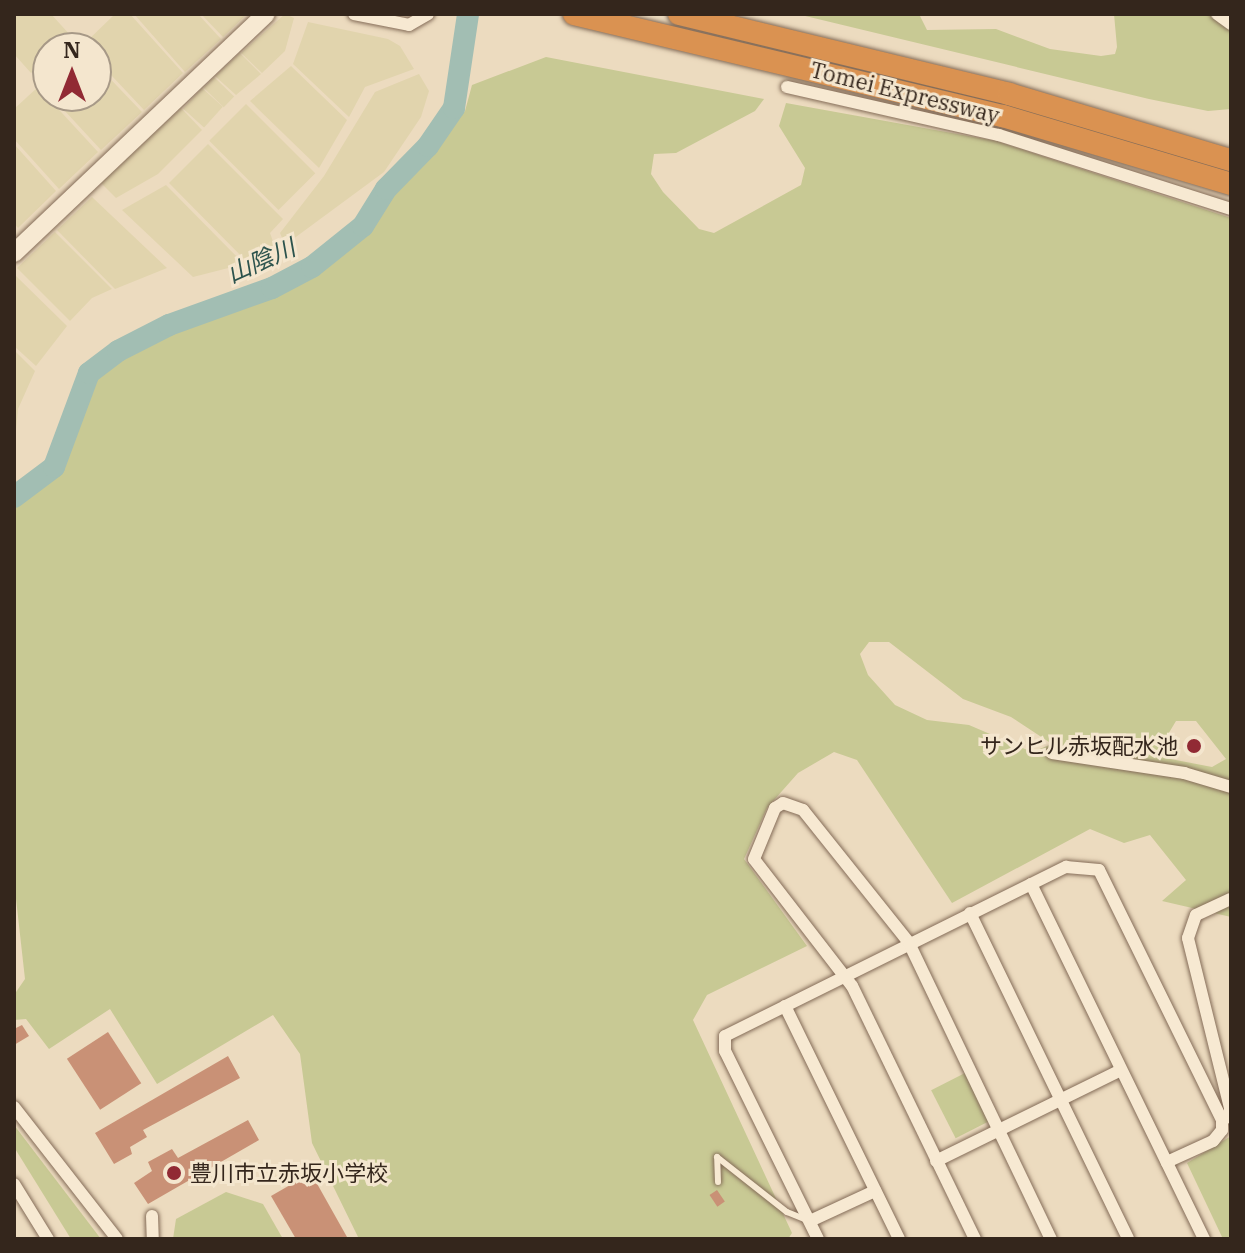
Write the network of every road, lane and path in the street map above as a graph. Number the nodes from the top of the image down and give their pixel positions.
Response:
1 (266, 14) edge
2 (354, 14) edge
3 (428, 14) edge
4 (574, 14) edge
5 (679, 14) edge
6 (1217, 14) edge
7 (1231, 24) edge
8 (787, 87) dead end
9 (1231, 160) edge
10 (1231, 184) edge
11 (1231, 209) edge
12 (14, 253) edge
13 (1052, 753) dead end
14 (1231, 787) edge
15 (1031, 884) junction
16 (1231, 899) edge
17 (970, 913) junction
18 (909, 943) junction
19 (844, 976) junction
20 (785, 1006) junction
21 (1121, 1070) junction
22 (1061, 1099) junction
23 (14, 1107) edge
24 (1222, 1120) junction
25 (997, 1131) junction
26 (936, 1161) junction
27 (1167, 1162) junction
28 (718, 1182) dead end
29 (14, 1184) edge
30 (875, 1191) junction
31 (152, 1216) dead end
32 (810, 1221) junction
33 (48, 1239) edge
34 (117, 1239) edge
35 (153, 1239) edge
36 (818, 1239) edge
37 (899, 1239) edge
38 (975, 1239) edge
39 (1051, 1239) edge
40 (1128, 1239) edge
41 (1204, 1239) edge

1 - 12 main road
2 - 3 street
4 - 10 highway, Tomei Expressway
5 - 9 highway, Tomei Expressway
6 - 7 street
8 - 11 street
13 - 14 street
15 - 17 street
15 - 21 street
15 - 24 street
16 - 24 street
17 - 18 street
17 - 22 street
18 - 19 street
18 - 19 street
18 - 25 street
19 - 20 street
19 - 26 street
20 - 30 street
20 - 32 street
21 - 22 street
21 - 27 street
22 - 25 street
22 - 40 street
23 - 34 street
24 - 27 street
25 - 26 street
25 - 39 street
26 - 38 street
27 - 41 street
28 - 32 lane
29 - 33 street
30 - 32 street
30 - 37 street
31 - 35 street
32 - 36 street

